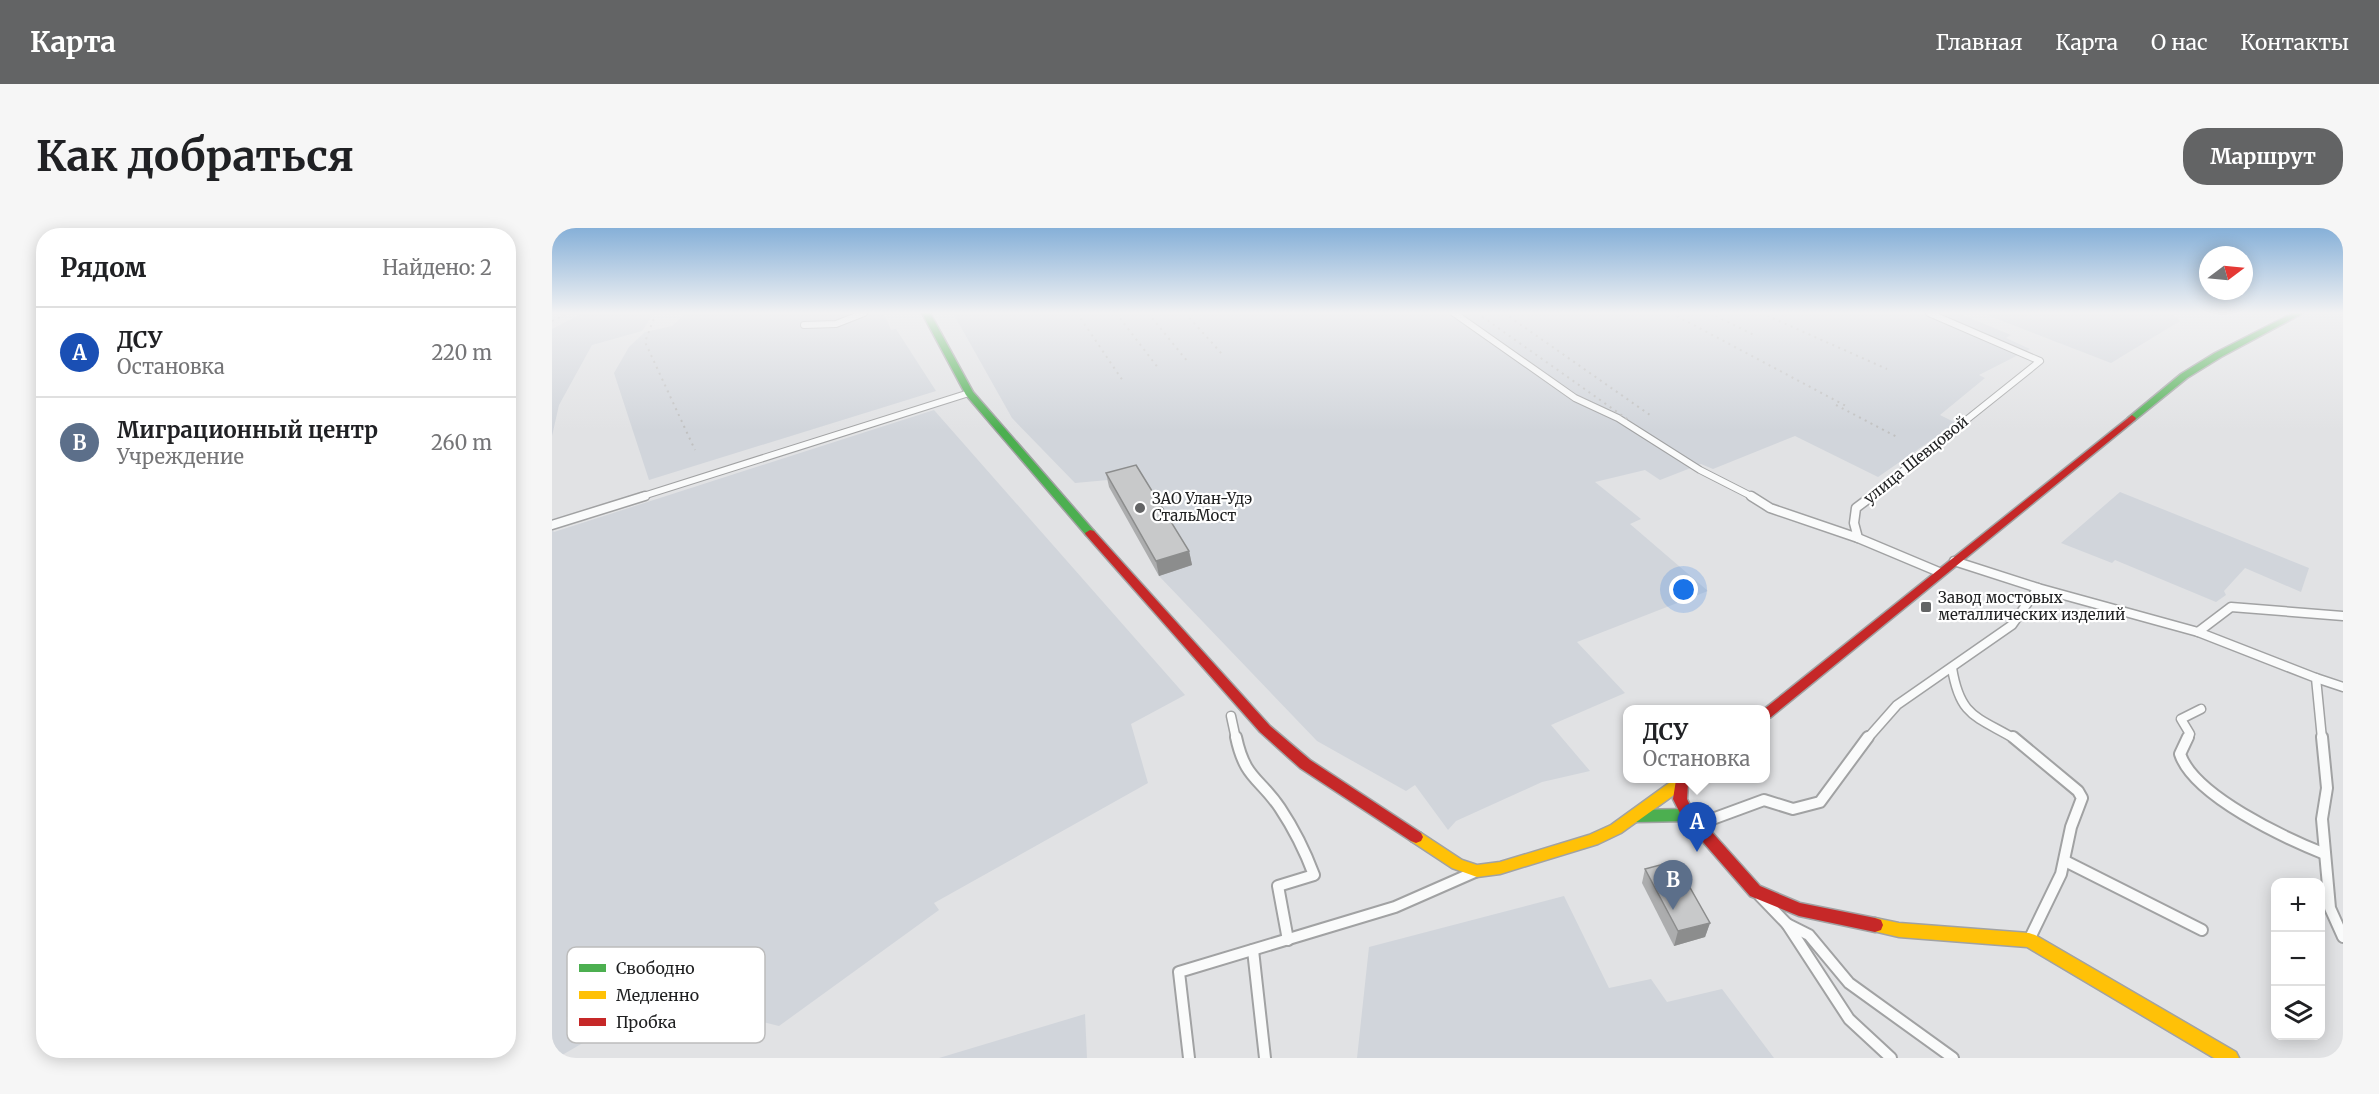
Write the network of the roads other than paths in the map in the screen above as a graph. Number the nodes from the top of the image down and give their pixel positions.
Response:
1 (947, 352) edge
2 (1508, 352) edge
3 (2018, 352) edge
4 (2224, 352) edge
5 (969, 393) junction
6 (552, 525) edge
7 (1858, 537) junction
8 (1953, 561) junction
9 (1939, 572) junction
10 (2038, 588) junction
11 (2343, 616) edge
12 (2198, 632) junction
13 (1952, 668) junction
14 (2316, 678) junction
15 (2343, 687) edge
16 (2201, 709) dead end
17 (1770, 711) edge
18 (1231, 716) dead end
19 (1681, 783) edge
20 (1684, 783) edge
21 (1688, 815) junction
22 (1636, 816) junction
23 (1696, 825) junction
24 (2325, 854) junction
25 (2065, 861) junction
26 (1477, 870) junction
27 (1755, 891) junction
28 (1787, 924) junction
29 (2202, 930) dead end
30 (2343, 937) edge
31 (1288, 940) junction
32 (2029, 940) junction
33 (1253, 950) junction
34 (1189, 1058) edge
35 (1265, 1058) edge
36 (1891, 1058) edge
37 (1953, 1058) edge
38 (2230, 1058) edge

1 - 5 street
2 - 7 street
3 - 7 street, улица Шевцовой
4 - 8 street
5 - 6 street
5 - 26 street
7 - 9 street
8 - 9 street
8 - 10 street
9 - 17 street
10 - 12 street
10 - 13 street
11 - 12 street
12 - 14 street
13 - 23 street
13 - 25 street
14 - 15 street
14 - 24 street
16 - 24 street
18 - 31 street
19 - 22 street
20 - 21 street
21 - 22 street
21 - 23 street
22 - 26 street
23 - 27 street
24 - 30 street
25 - 29 street
25 - 32 street
26 - 31 street
27 - 28 street
27 - 32 street
28 - 36 street
28 - 37 street
31 - 33 street
32 - 38 street
33 - 34 street
33 - 35 street

